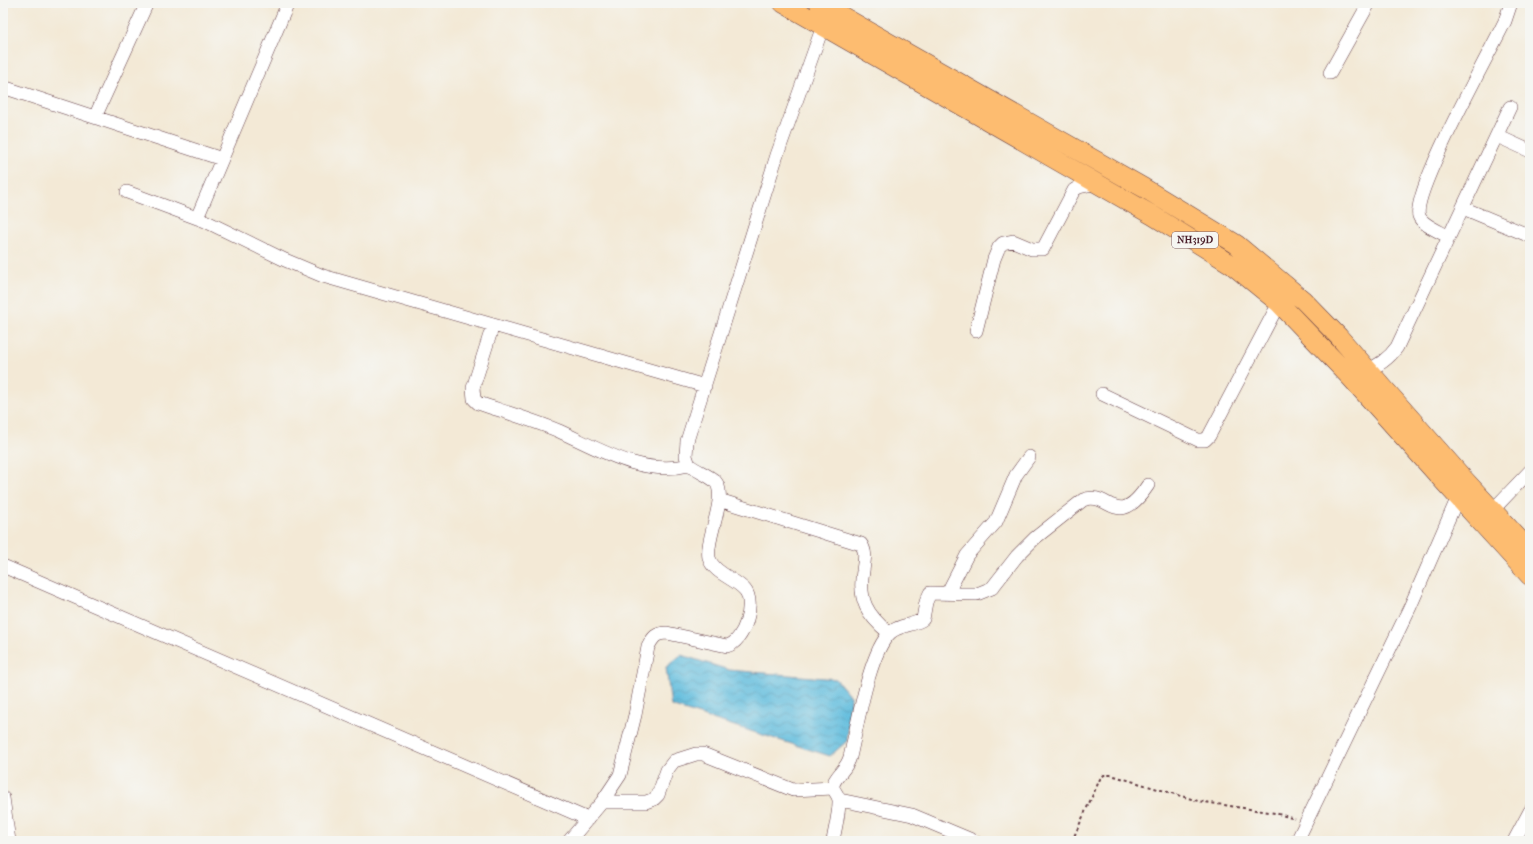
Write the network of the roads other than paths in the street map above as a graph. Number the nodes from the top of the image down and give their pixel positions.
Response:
1 (147, 3) edge
2 (288, 3) edge
3 (783, 3) edge
4 (819, 3) edge
5 (1369, 3) edge
6 (1511, 3) edge
7 (823, 26) junction
8 (1330, 74) dead end
9 (3, 87) edge
10 (1510, 107) dead end
11 (95, 117) junction
12 (1497, 136) junction
13 (1530, 151) edge
14 (222, 159) junction
15 (1096, 183) junction
16 (127, 192) dead end
17 (1463, 208) junction
18 (197, 218) junction
19 (1530, 236) edge
20 (1449, 237) junction
21 (1279, 303) junction
22 (493, 325) junction
23 (976, 331) dead end
24 (1370, 370) junction
25 (1351, 378) junction
26 (705, 386) junction
27 (1102, 394) dead end
28 (1029, 457) dead end
29 (689, 466) junction
30 (1441, 466) junction
31 (1530, 472) edge
32 (1148, 485) dead end
33 (1458, 497) junction
34 (719, 500) junction
35 (1487, 516) junction
36 (1530, 551) edge
37 (3, 566) edge
38 (1530, 576) edge
39 (947, 594) junction
40 (889, 633) junction
41 (833, 788) junction
42 (3, 798) edge
43 (840, 800) junction
44 (602, 802) junction
45 (1530, 811) edge
46 (588, 819) junction
47 (10, 841) edge
48 (569, 841) edge
49 (833, 841) edge
50 (974, 841) edge
51 (1297, 841) edge
52 (1514, 841) edge

1 - 11 street
2 - 14 street
3 - 7 highway, NH319D
4 - 24 highway, NH319D
5 - 8 street
6 - 20 street
7 - 15 highway, NH319D
7 - 26 street
9 - 11 street
10 - 12 street
11 - 14 street
12 - 13 street
12 - 17 street
14 - 18 street
15 - 21 highway, NH319D
15 - 23 street
16 - 18 street
17 - 19 street
17 - 20 street
18 - 22 street
20 - 24 street
21 - 25 highway, NH319D
21 - 27 street
22 - 26 street
22 - 29 street
24 - 25 street
24 - 30 highway, NH319D
25 - 30 highway, NH319D
26 - 29 street
28 - 39 street
29 - 34 street
30 - 33 highway, NH319D
30 - 35 highway, NH319D
31 - 35 street
32 - 39 street
33 - 35 highway, NH319D
33 - 51 street
34 - 40 street
34 - 44 street
35 - 36 highway, NH319D
35 - 38 highway, NH319D
37 - 46 street
39 - 40 street
40 - 41 street
41 - 43 street
41 - 44 street
42 - 47 street
43 - 49 street
43 - 50 street
44 - 46 street
45 - 52 street
46 - 48 street

